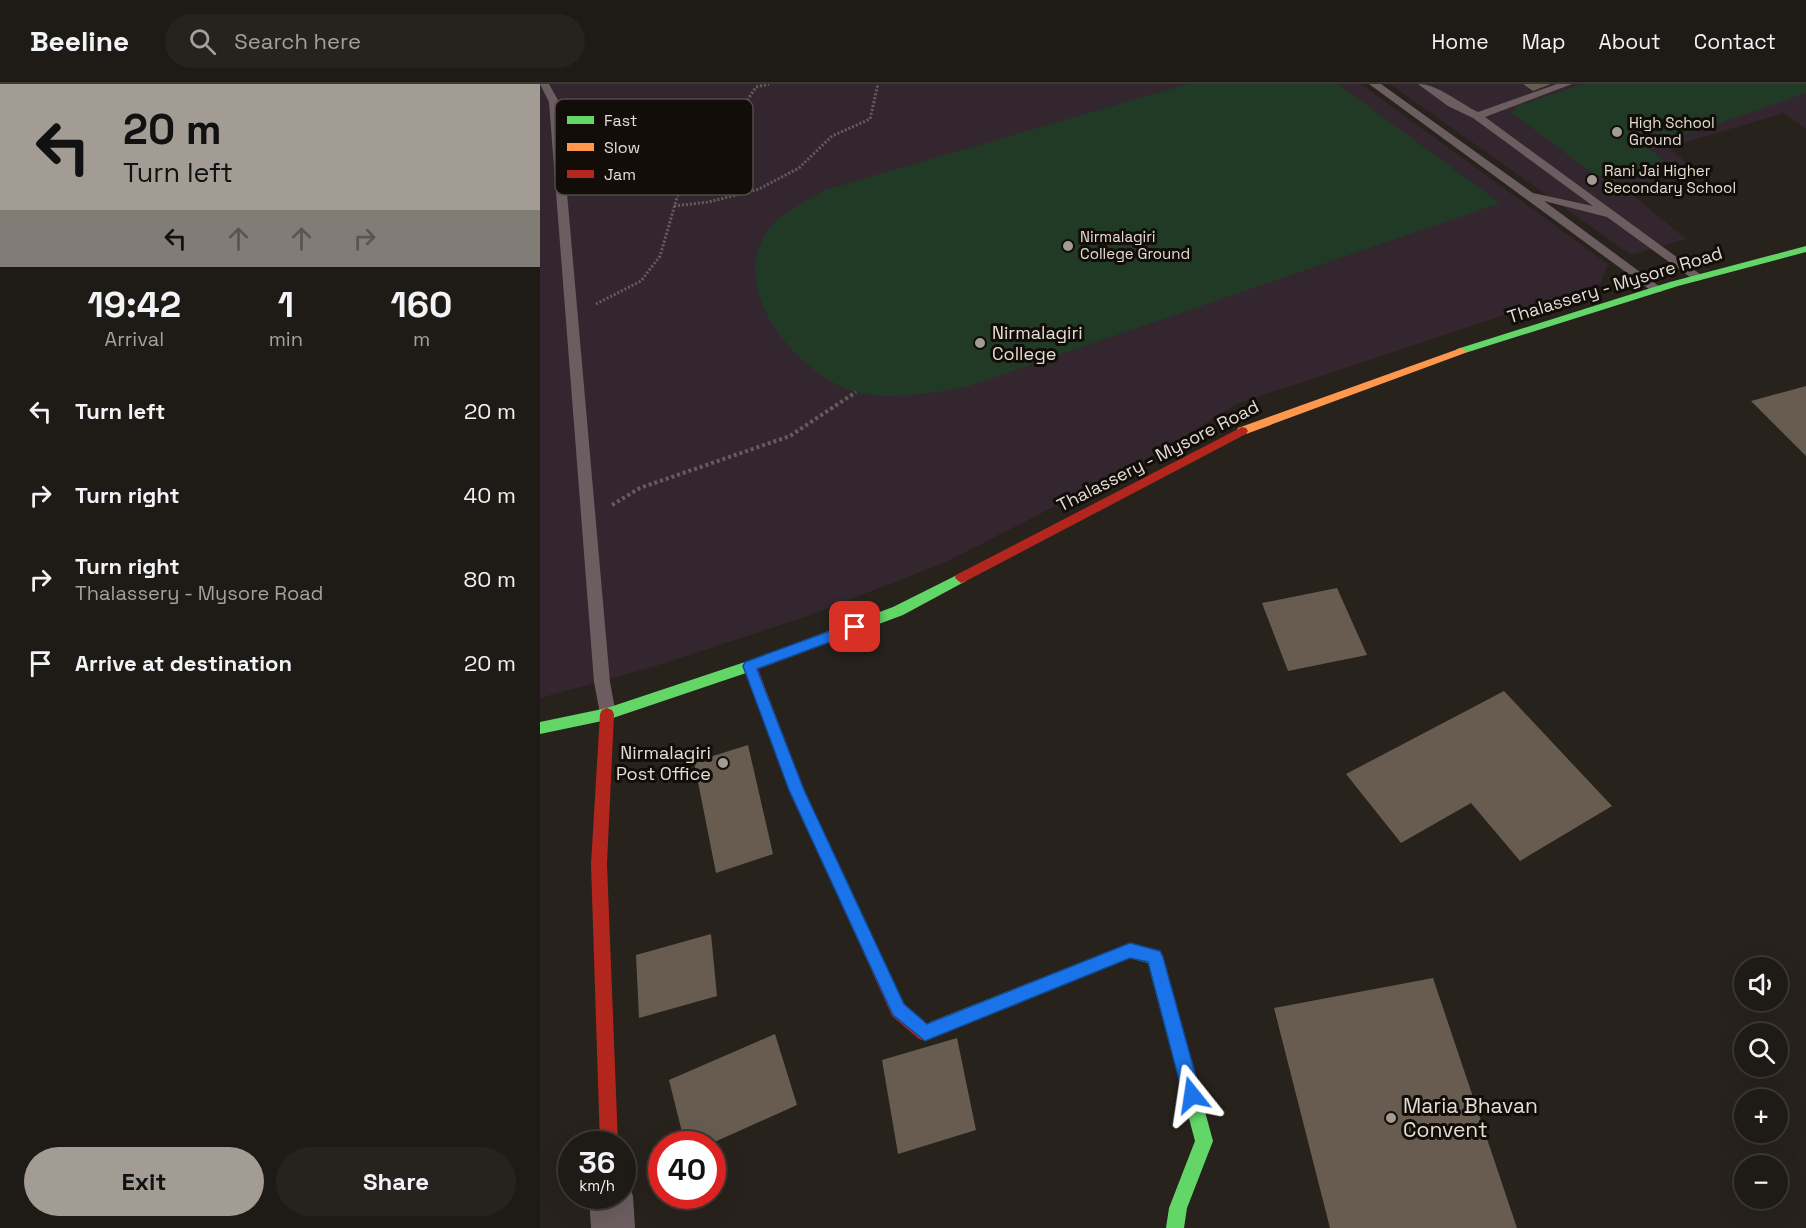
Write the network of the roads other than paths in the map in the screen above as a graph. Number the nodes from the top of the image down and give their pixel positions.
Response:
1 (544, 84) edge
2 (1374, 84) edge
3 (1423, 84) edge
4 (1567, 84) edge
5 (555, 114) edge
6 (1477, 116) junction
7 (1526, 194) junction
8 (562, 195) edge
9 (1617, 216) junction
10 (1806, 249) edge
11 (1698, 277) junction
12 (1657, 289) junction
13 (750, 666) junction
14 (608, 714) junction
15 (540, 728) edge
16 (609, 1131) edge
17 (612, 1209) edge
18 (613, 1228) edge
19 (1175, 1228) edge

1 - 5 lane
2 - 7 lane
3 - 6 lane
4 - 6 lane
6 - 9 lane
7 - 9 lane
7 - 12 lane
8 - 14 lane
9 - 11 lane
10 - 11 main road, Thalassery - Mysore Road
11 - 12 main road, Thalassery - Mysore Road
12 - 13 main road, Thalassery - Mysore Road
13 - 14 main road, Thalassery - Mysore Road
13 - 19 main road
14 - 15 main road, Thalassery - Mysore Road
14 - 16 main road
17 - 18 street

